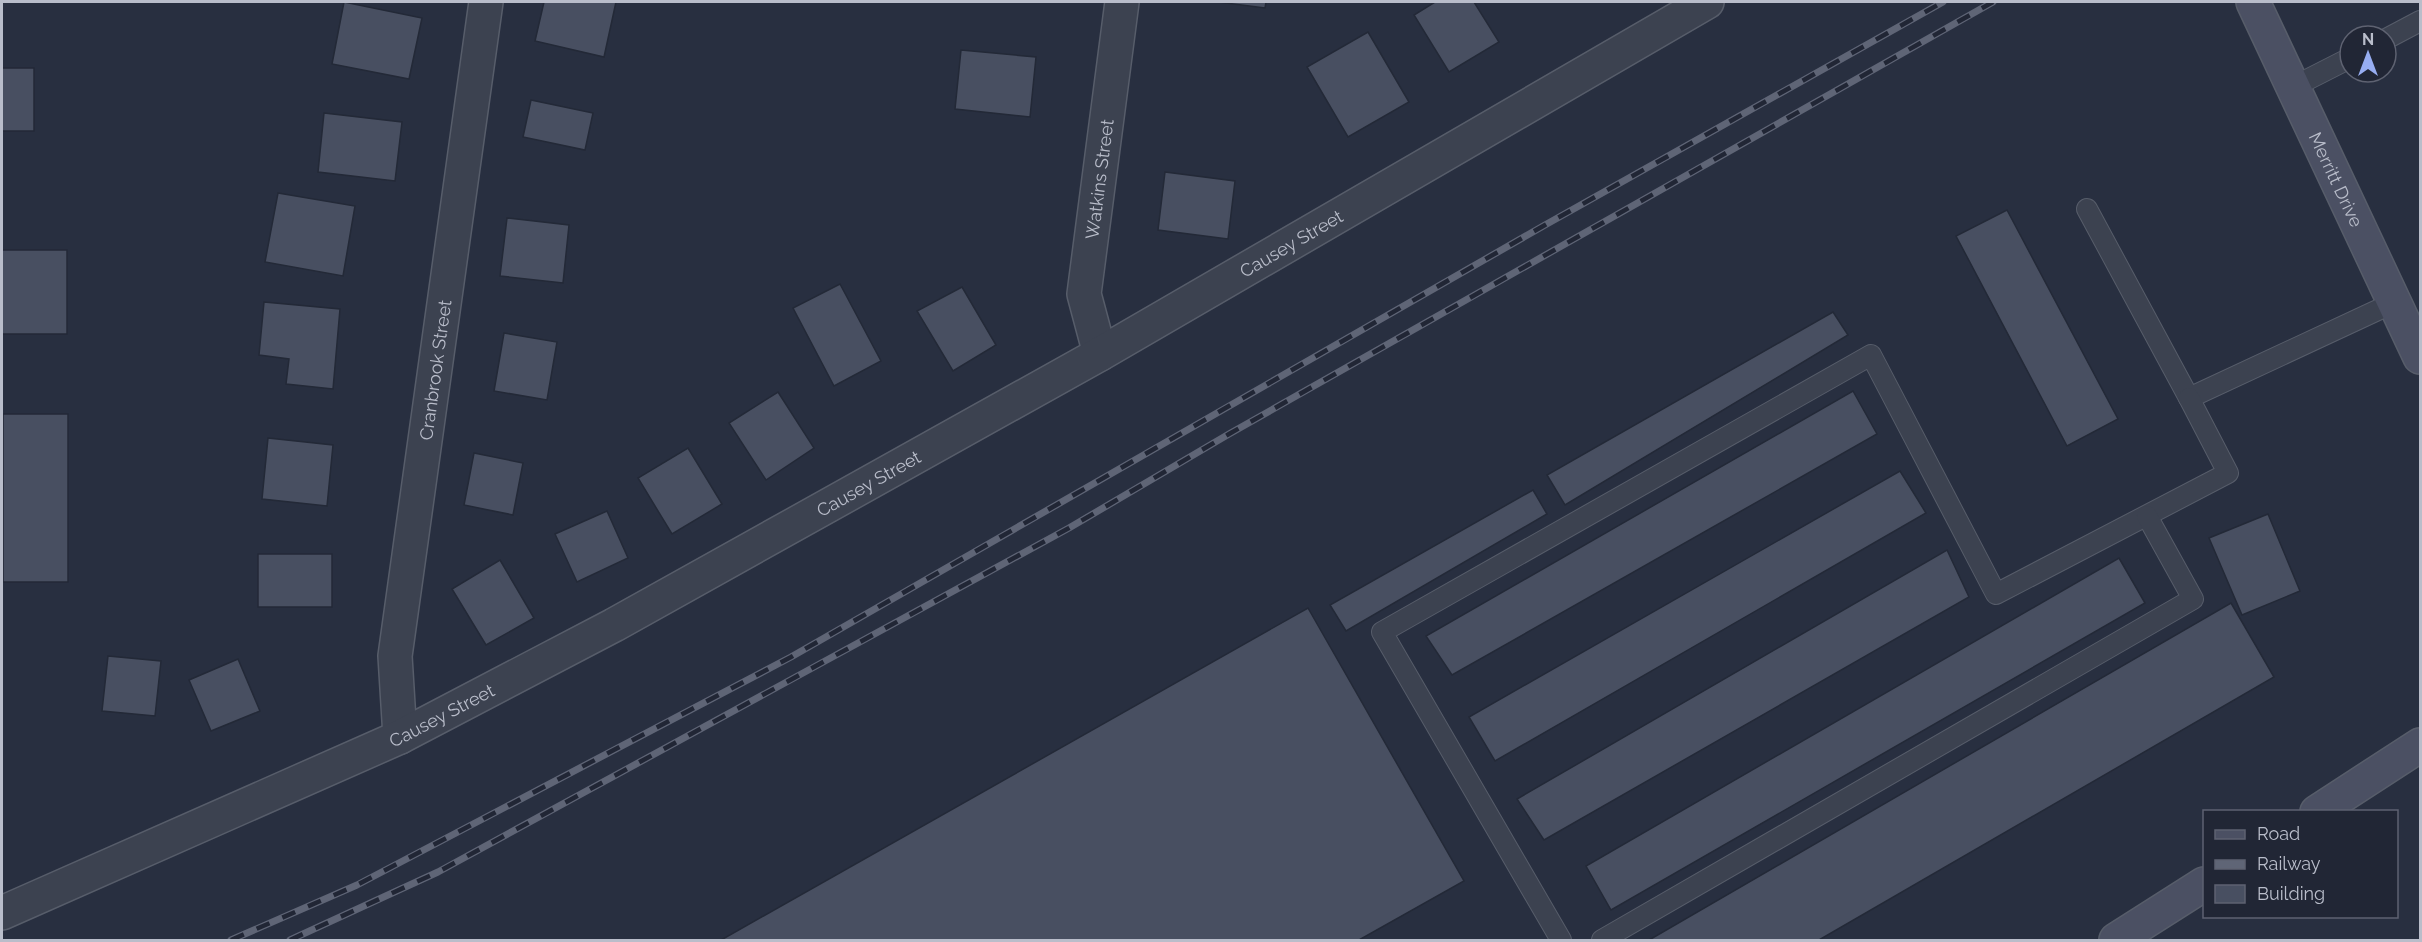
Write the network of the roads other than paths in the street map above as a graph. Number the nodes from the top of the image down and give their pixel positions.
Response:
1 (486, 2) edge
2 (1122, 2) edge
3 (1707, 2) edge
4 (2253, 2) edge
5 (2421, 21) edge
6 (2398, 33) edge
7 (2338, 64) edge
8 (2293, 87) junction
9 (2087, 209) dead end
10 (2395, 302) junction
11 (1100, 354) junction
12 (2421, 357) edge
13 (2189, 398) junction
14 (2147, 516) junction
15 (399, 737) junction
16 (2421, 745) edge
17 (2320, 810) edge
18 (2203, 885) edge
19 (2, 913) edge
20 (1561, 940) edge
21 (1602, 940) edge
22 (2116, 940) edge

1 - 15 street, Cranbrook Street
2 - 11 street, Watkins Street
3 - 11 street, Causey Street
4 - 8 main road, Merritt Drive
5 - 6 lane
7 - 8 lane
8 - 10 main road, Merritt Drive
9 - 13 lane
10 - 12 main road, Merritt Drive
10 - 13 lane
11 - 15 street, Causey Street
13 - 14 lane
14 - 20 lane
14 - 21 lane
15 - 19 street, Causey Street
16 - 17 main road
18 - 22 main road

